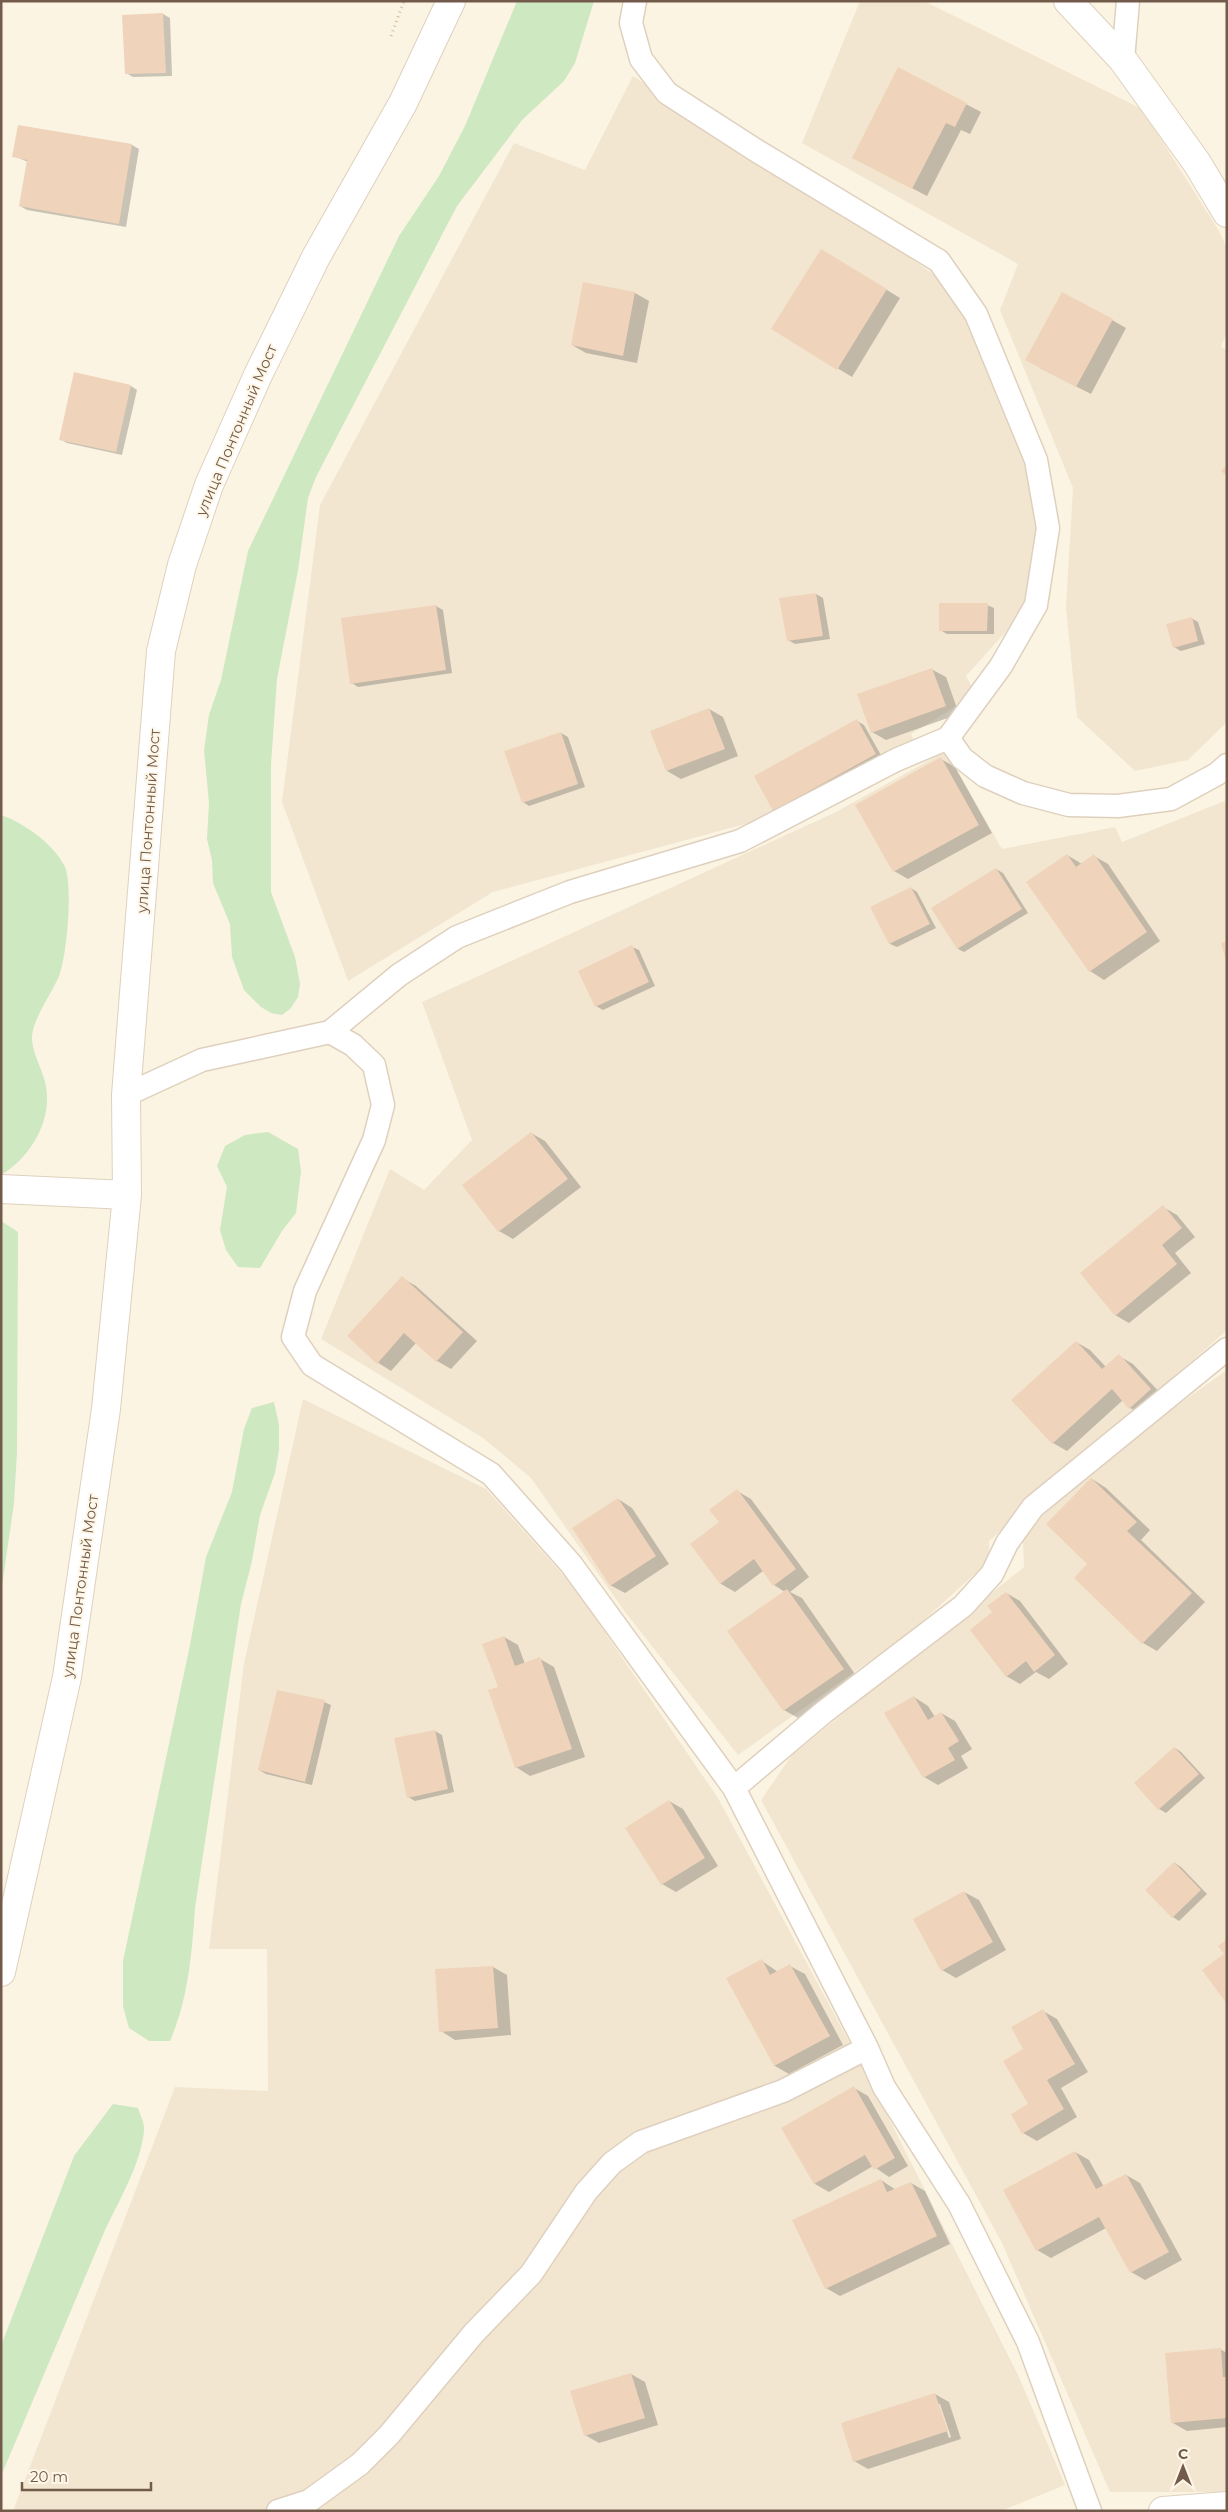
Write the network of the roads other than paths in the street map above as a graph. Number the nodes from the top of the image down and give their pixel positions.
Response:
1 (451, 1) edge
2 (635, 1) edge
3 (1068, 1) edge
4 (1128, 1) edge
5 (1123, 60) junction
6 (1227, 213) edge
7 (948, 738) junction
8 (1227, 765) edge
9 (330, 1032) junction
10 (126, 1095) junction
11 (1, 1189) edge
12 (127, 1196) junction
13 (1227, 1349) edge
14 (734, 1788) junction
15 (1, 1972) edge
16 (867, 2048) junction
17 (1227, 2506) edge
18 (278, 2511) edge
19 (1090, 2511) edge
20 (1163, 2511) edge

1 - 10 street, улица Понтонный Мост
2 - 7 lane
3 - 5 street
4 - 5 lane
5 - 6 street
7 - 8 lane
7 - 9 lane
9 - 10 lane
9 - 14 lane
10 - 12 street, улица Понтонный Мост
11 - 12 street
12 - 15 street, улица Понтонный Мост
13 - 14 lane
14 - 16 lane
16 - 18 lane
16 - 19 lane
17 - 20 street

